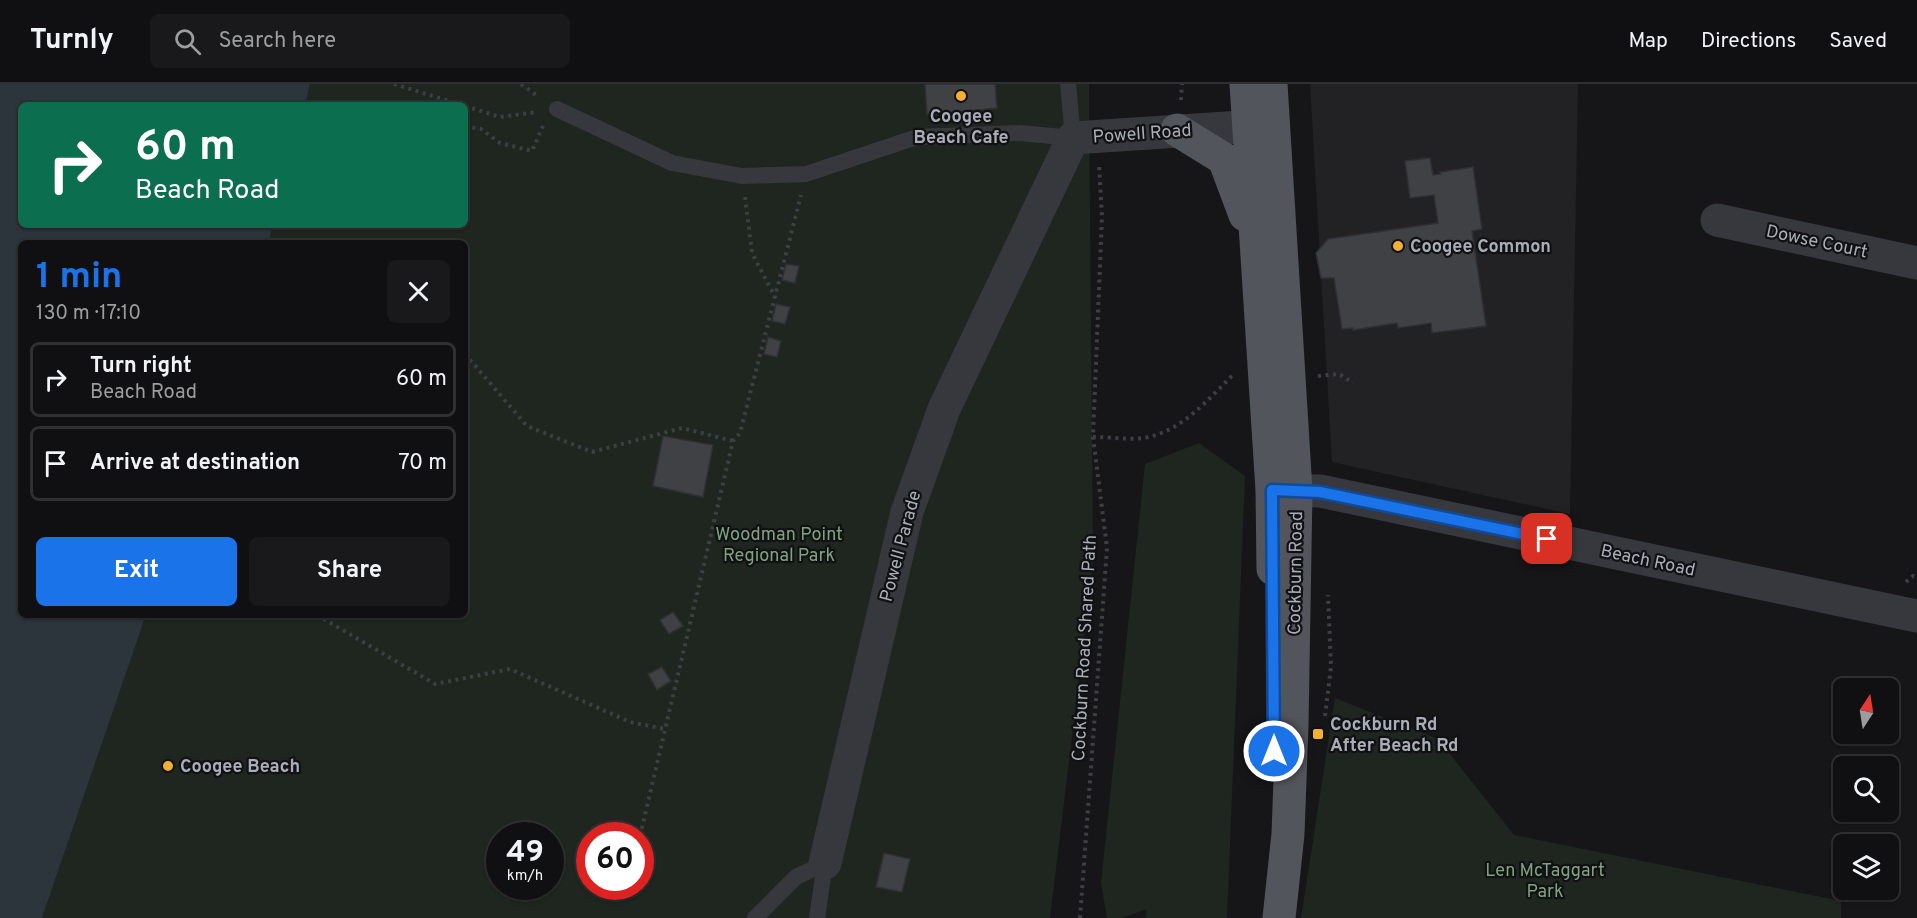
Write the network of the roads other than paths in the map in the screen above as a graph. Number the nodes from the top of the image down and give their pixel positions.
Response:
1 (1068, 84) edge
2 (1246, 84) edge
3 (1271, 84) edge
4 (557, 109) road end
5 (1262, 126) junction
6 (1177, 130) junction
7 (1073, 138) junction
8 (1046, 195) joint
9 (1716, 220) dead end
10 (1257, 244) junction
11 (1917, 263) edge
12 (1284, 490) junction
13 (1917, 616) edge
14 (825, 863) junction
15 (755, 918) edge
16 (817, 918) edge
17 (1264, 918) edge
18 (1280, 918) edge

1 - 7 lane
2 - 5 main road, Cockburn Road
3 - 5 main road, Cockburn Road
4 - 7 lane
5 - 6 street, Powell Road
5 - 10 main road, Cockburn Road
5 - 12 main road, Cockburn Road
6 - 7 street, Powell Road
6 - 10 main road
7 - 8 street, Powell Road
8 - 14 street, Powell Parade
9 - 11 street, Dowse Court
10 - 12 main road, Cockburn Road
12 - 13 street, Beach Road
12 - 17 main road, Cockburn Road
12 - 18 main road, Cockburn Road
14 - 15 lane
14 - 16 lane, Powell Parade

